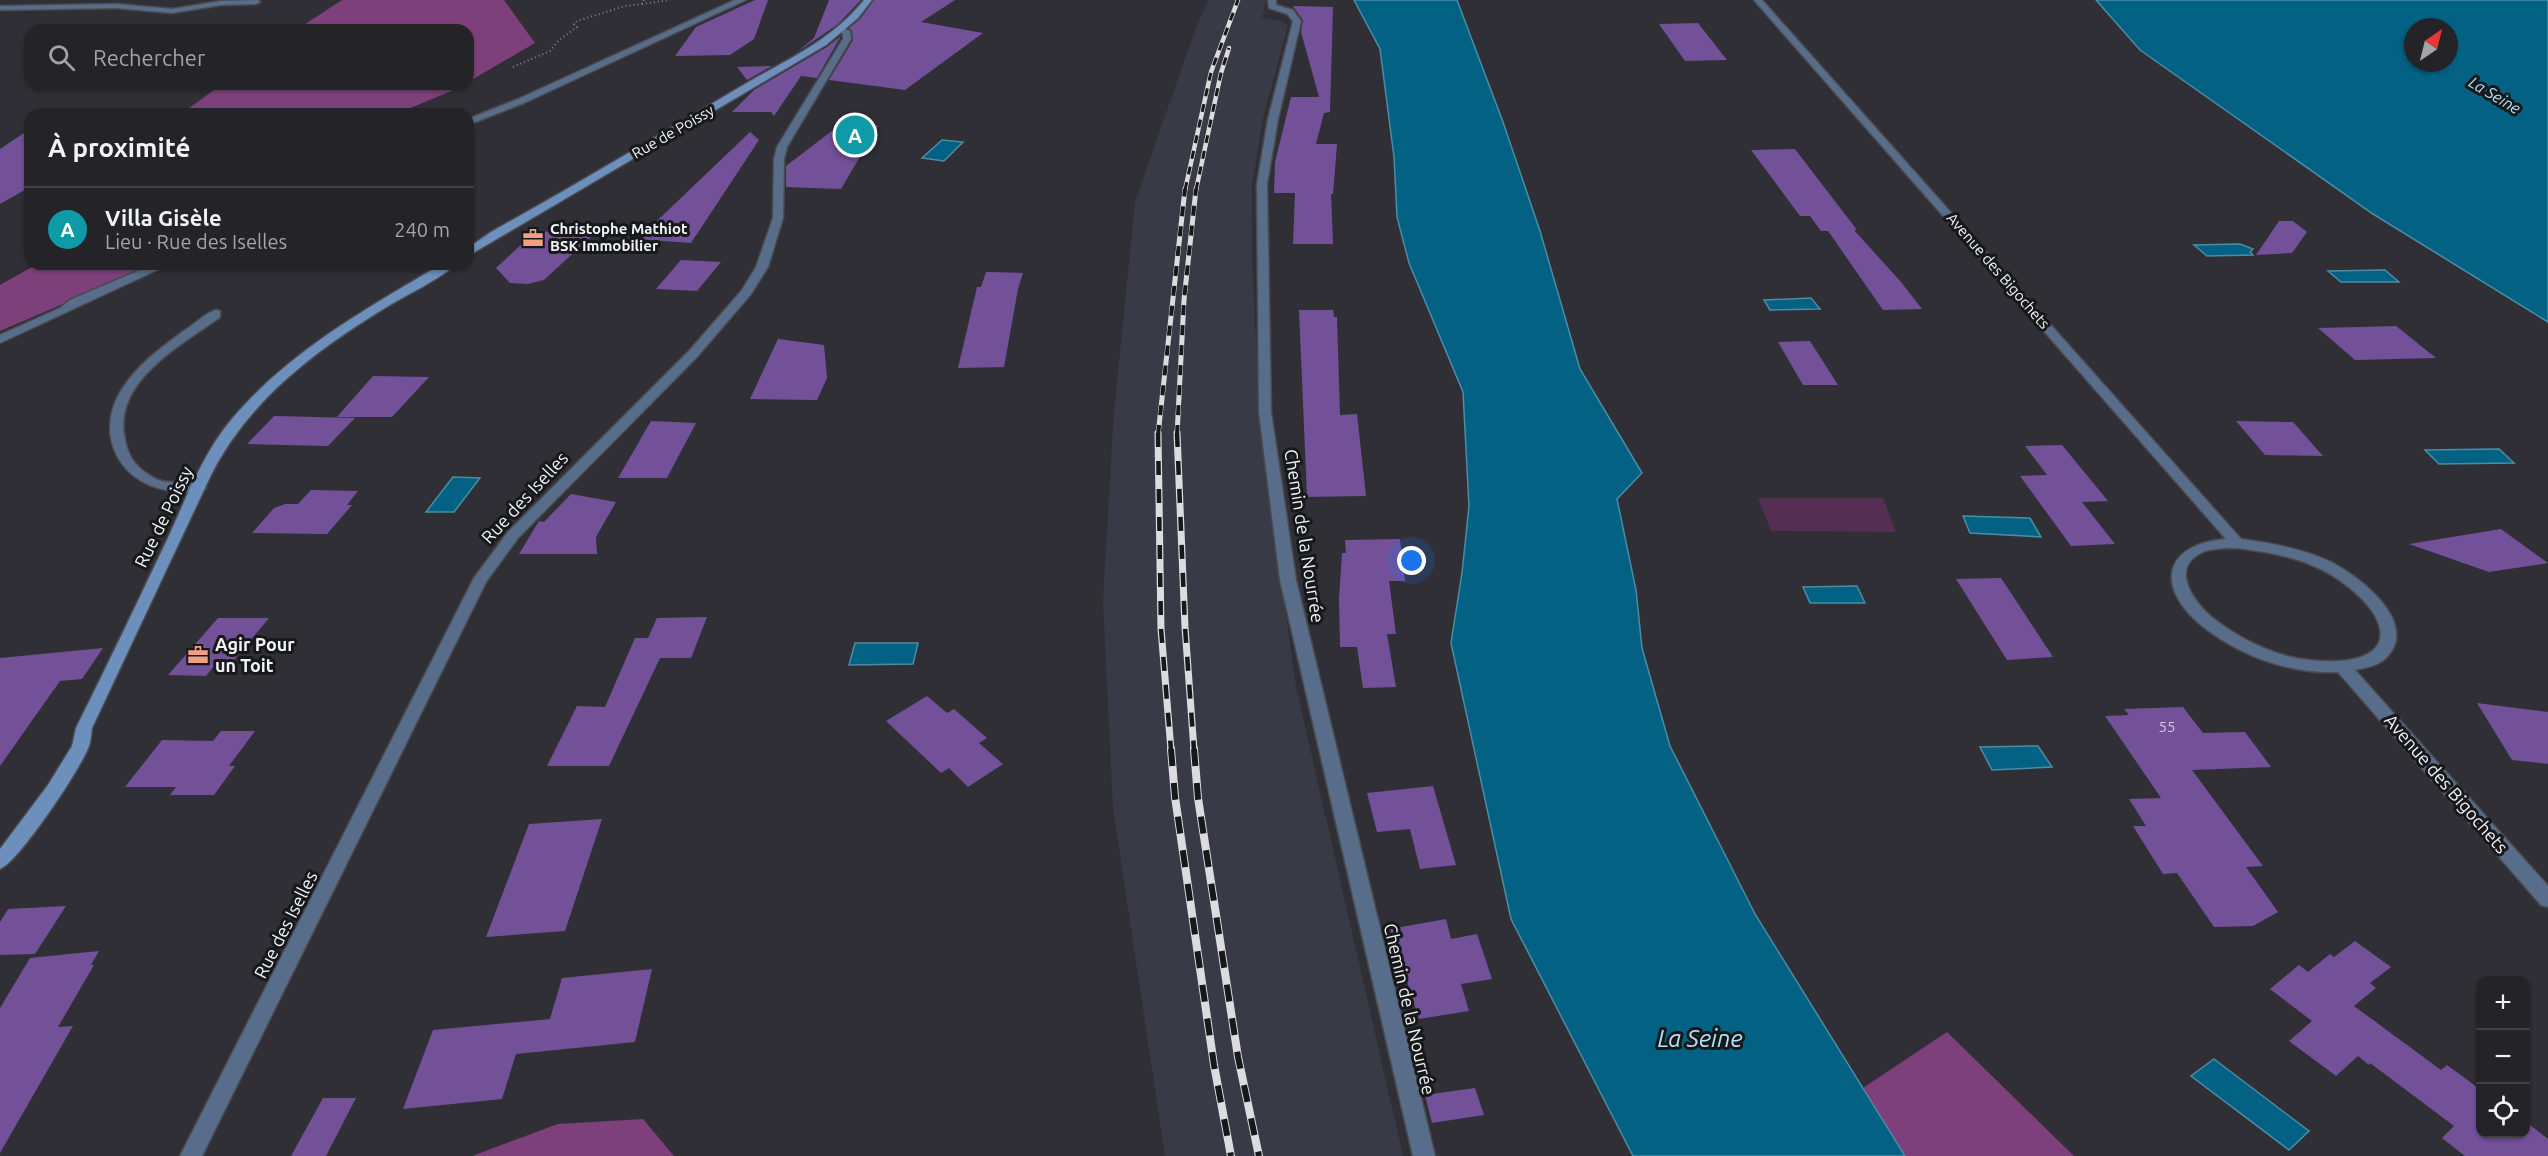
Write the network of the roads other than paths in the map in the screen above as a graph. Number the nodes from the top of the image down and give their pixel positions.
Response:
1 (742, 0) edge
2 (868, 0) edge
3 (1272, 0) edge
4 (1758, 0) edge
5 (256, 2) dead end
6 (0, 8) edge
7 (843, 31) junction
8 (474, 120) edge
9 (474, 250) edge
10 (150, 270) edge
11 (440, 270) edge
12 (216, 314) dead end
13 (0, 339) edge
14 (199, 488) junction
15 (2237, 543) junction
16 (2344, 668) junction
17 (0, 862) edge
18 (2548, 899) edge
19 (191, 1156) edge
20 (1424, 1156) edge

1 - 8 street
2 - 7 street, Rue de Poissy
3 - 20 street, Chemin de la Nourrée
4 - 15 street, Avenue des Bigochets
5 - 6 street
7 - 9 street, Rue de Poissy
7 - 19 street, Rue des Iselles
10 - 13 street
11 - 14 street, Rue de Poissy
12 - 14 street
14 - 17 street, Rue de Poissy
15 - 16 street
15 - 16 street
16 - 18 street, Avenue des Bigochets

